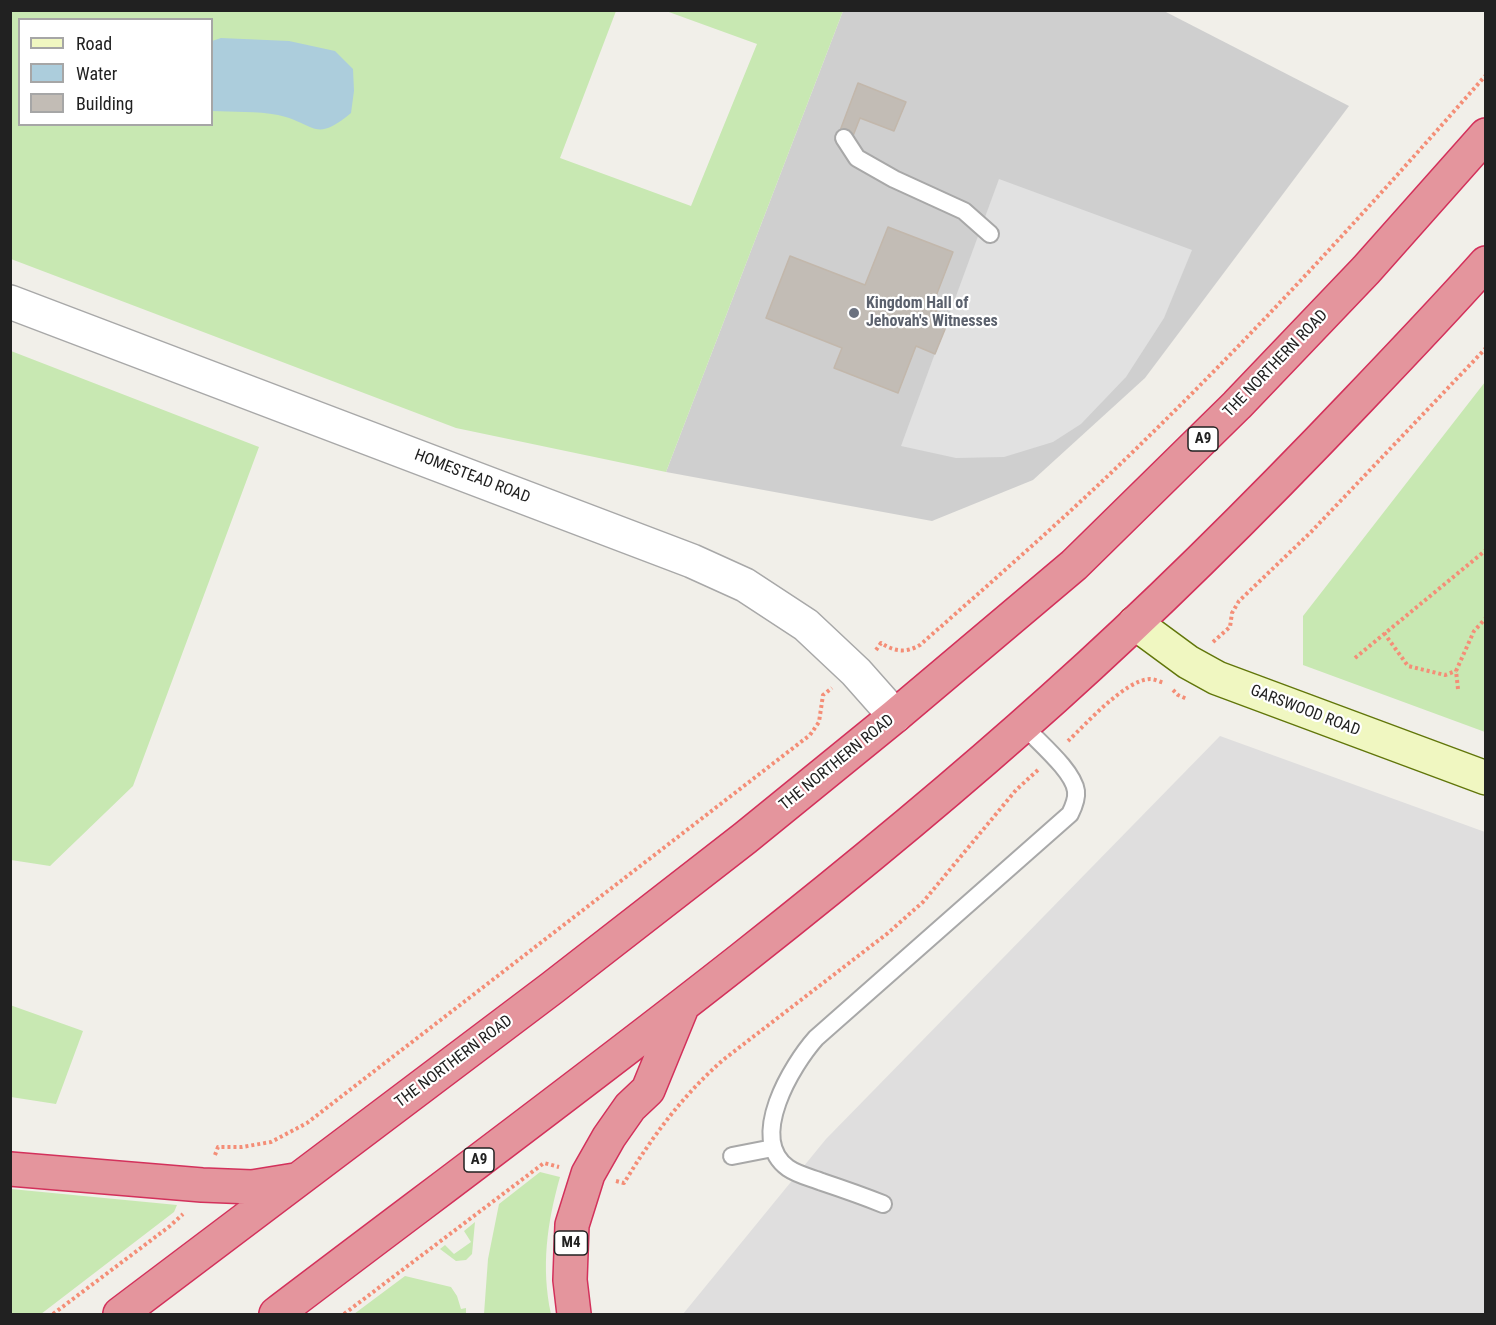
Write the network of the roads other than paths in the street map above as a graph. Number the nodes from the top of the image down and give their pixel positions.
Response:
1 (1485, 135) edge
2 (844, 138) dead end
3 (990, 234) dead end
4 (1485, 262) edge
5 (10, 302) edge
6 (1135, 623) junction
7 (895, 716) junction
8 (1023, 725) junction
9 (1485, 778) edge
10 (682, 1005) junction
11 (773, 1148) junction
12 (732, 1156) dead end
13 (10, 1169) edge
14 (301, 1179) junction
15 (883, 1204) dead end
16 (124, 1313) edge
17 (276, 1314) edge
18 (574, 1314) edge

1 - 7 highway, THE NORTHERN ROAD / A9
2 - 3 lane
4 - 6 highway, A9
5 - 7 street, HOMESTEAD ROAD
6 - 8 highway, A9
6 - 9 street, GARSWOOD ROAD
7 - 14 highway, THE NORTHERN ROAD / A9
8 - 10 highway, A9
8 - 11 lane
10 - 17 highway, A9
10 - 18 highway, M4
11 - 12 lane
11 - 15 lane
13 - 14 highway, A9
14 - 16 highway, THE NORTHERN ROAD / A9

